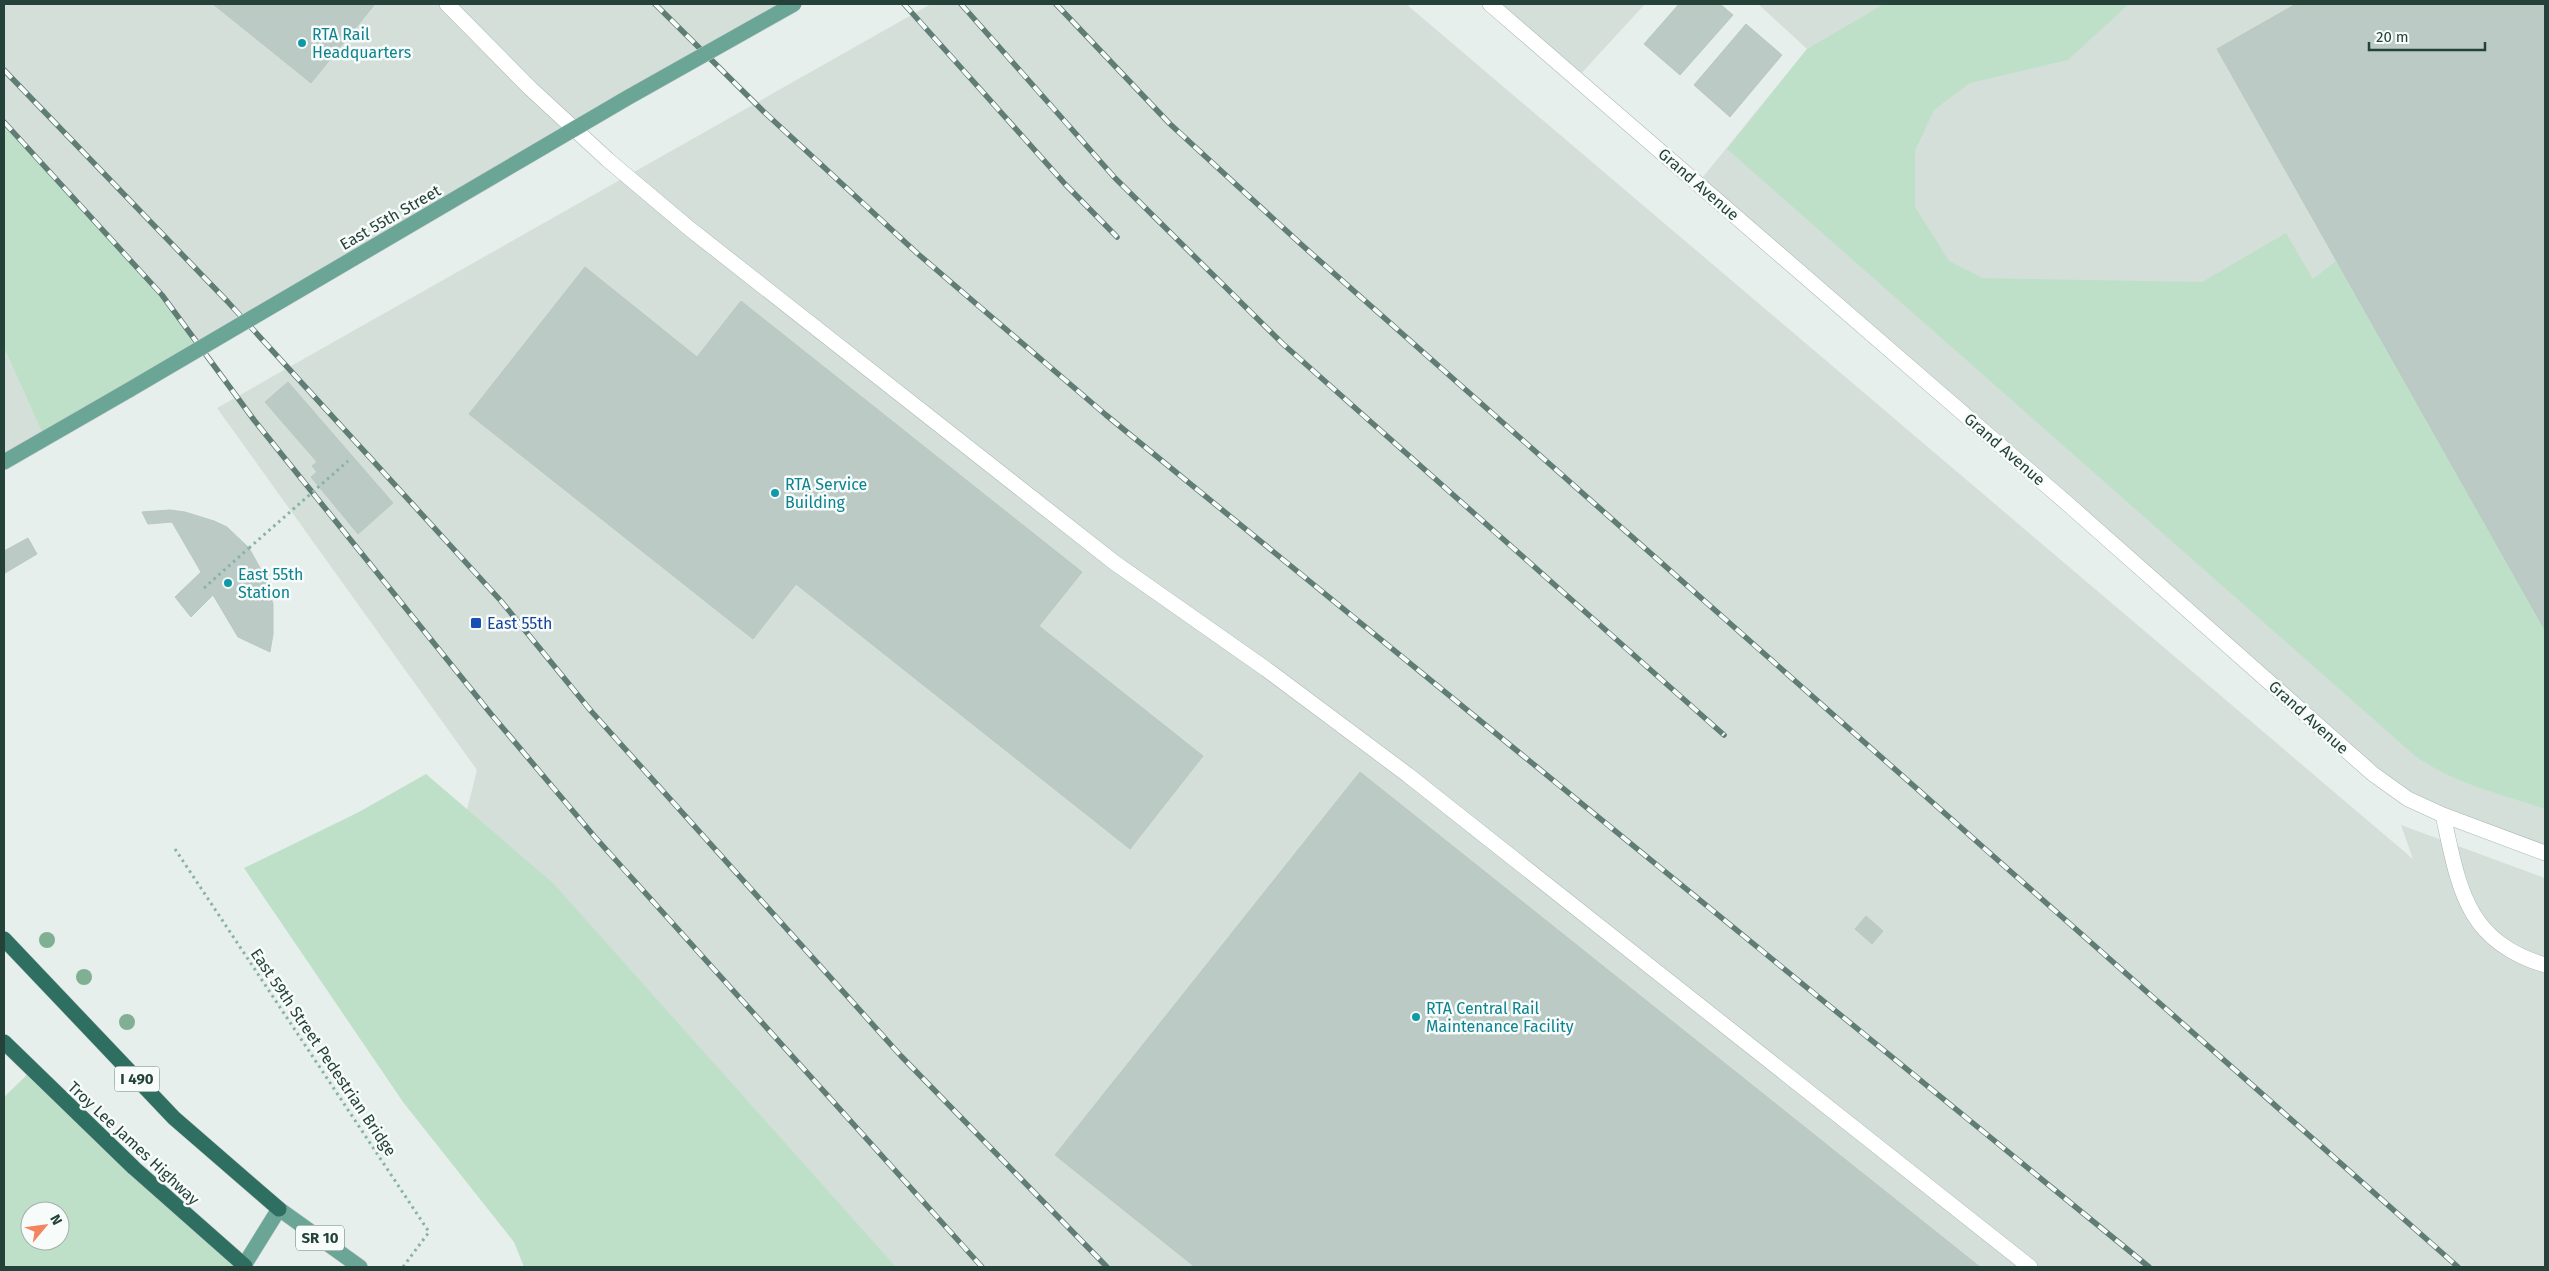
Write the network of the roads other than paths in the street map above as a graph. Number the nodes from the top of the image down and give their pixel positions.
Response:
1 (447, 4) edge
2 (794, 4) edge
3 (1490, 4) edge
4 (4, 462) edge
5 (2443, 815) junction
6 (2545, 852) edge
7 (4, 939) edge
8 (2545, 965) edge
9 (4, 1042) edge
10 (279, 1209) junction
11 (245, 1267) edge
12 (360, 1267) edge
13 (2030, 1267) edge

1 - 13 street
2 - 4 main road, East 55th Street, bridge
3 - 5 street, Grand Avenue
5 - 6 street, Grand Avenue
5 - 8 street
7 - 10 highway, I 490
9 - 11 highway, Troy Lee James Highway
10 - 11 main road
10 - 12 main road, SR 10

